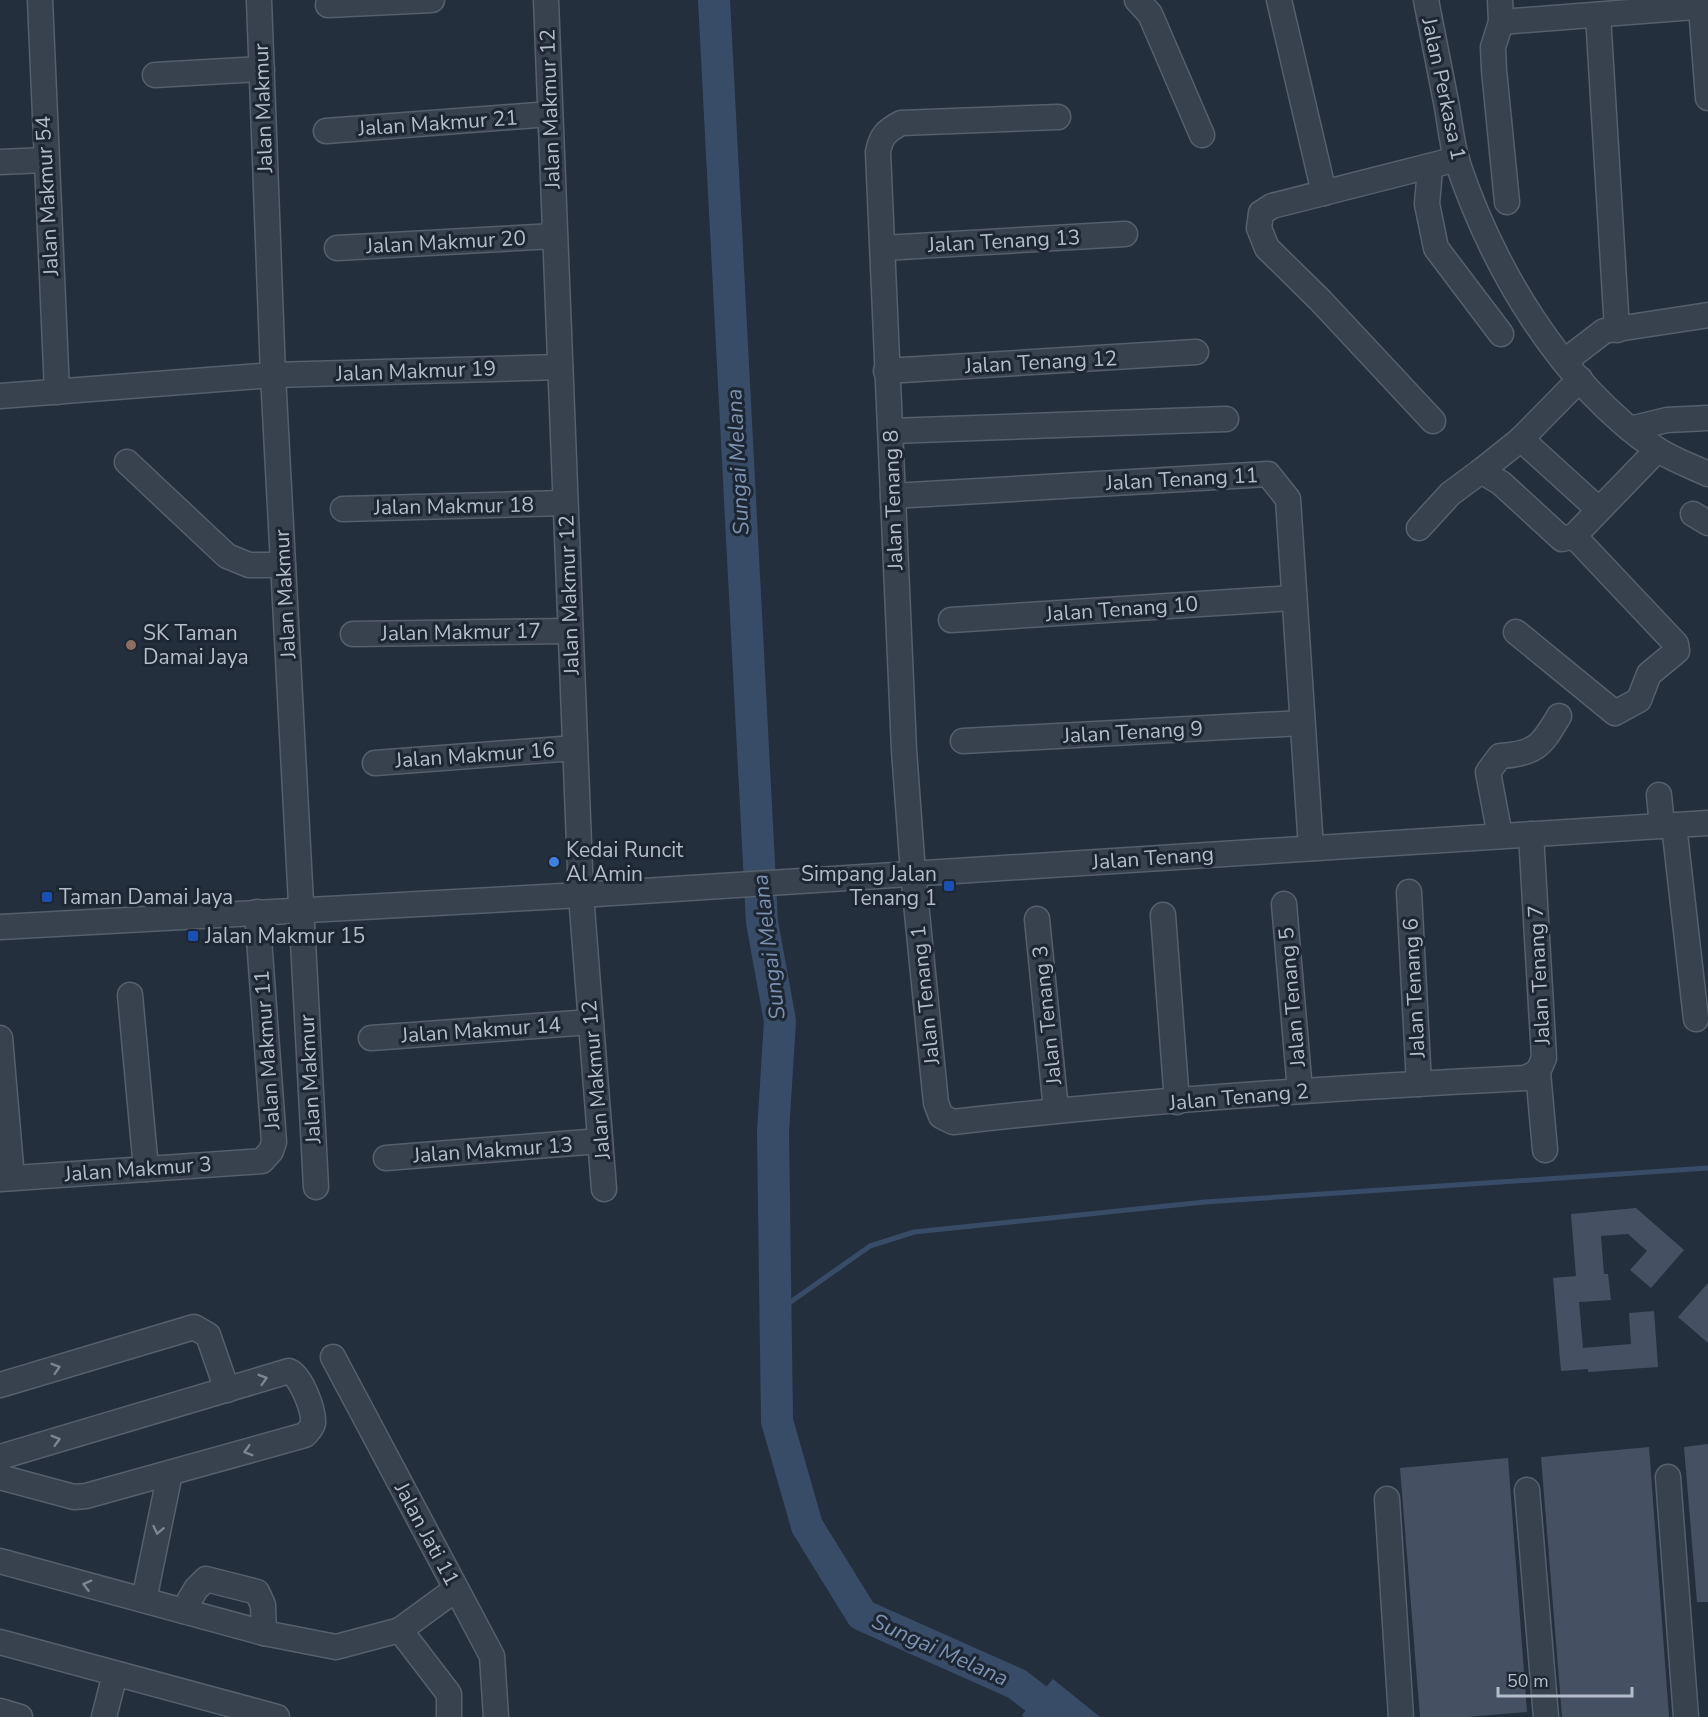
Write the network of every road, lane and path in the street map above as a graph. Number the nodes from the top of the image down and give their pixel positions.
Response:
1 (40, 0) edge
2 (259, 0) edge
3 (432, 0) edge
4 (546, 0) edge
5 (1137, 0) edge
6 (1279, 0) edge
7 (1426, 0) edge
8 (328, 5) dead end
9 (1705, 6) edge
10 (1500, 11) edge
11 (1598, 15) junction
12 (262, 69) junction
13 (155, 75) dead end
14 (1708, 98) edge
15 (550, 114) junction
16 (1058, 117) dead end
17 (326, 131) dead end
18 (1202, 135) dead end
19 (1457, 159) junction
20 (45, 160) junction
21 (0, 162) edge
22 (1430, 168) junction
23 (1324, 193) junction
24 (1507, 202) dead end
25 (1125, 234) dead end
26 (555, 236) junction
27 (337, 248) dead end
28 (883, 248) junction
29 (1708, 315) edge
30 (1617, 330) junction
31 (1501, 334) dead end
32 (1196, 352) dead end
33 (560, 367) junction
34 (1572, 370) junction
35 (886, 371) junction
36 (273, 375) junction
37 (57, 392) junction
38 (0, 396) edge
39 (1226, 418) dead end
40 (1708, 418) edge
41 (1433, 421) dead end
42 (1630, 429) junction
43 (891, 431) junction
44 (1521, 439) junction
45 (1657, 450) junction
46 (127, 462) dead end
47 (1481, 471) junction
48 (1708, 474) edge
49 (893, 496) junction
50 (565, 503) junction
51 (343, 509) dead end
52 (1598, 509) junction
53 (1419, 528) dead end
54 (1574, 536) junction
55 (283, 565) junction
56 (1293, 598) junction
57 (951, 620) dead end
58 (570, 631) junction
59 (1516, 632) dead end
60 (353, 634) dead end
61 (1559, 716) dead end
62 (1302, 723) junction
63 (963, 741) dead end
64 (575, 748) junction
65 (375, 763) dead end
66 (1659, 795) dead end
67 (1708, 822) edge
68 (1668, 825) junction
69 (1531, 834) junction
70 (1500, 836) junction
71 (1311, 848) junction
72 (902, 874) junction
73 (1409, 892) dead end
74 (590, 894) junction
75 (1284, 904) dead end
76 (301, 909) junction
77 (257, 912) junction
78 (1163, 915) dead end
79 (1037, 919) dead end
80 (0, 927) edge
81 (130, 995) dead end
82 (1696, 1019) dead end
83 (591, 1022) junction
84 (0, 1038) edge
85 (371, 1038) dead end
86 (1538, 1072) junction
87 (1419, 1084) junction
88 (1300, 1091) junction
89 (1177, 1102) junction
90 (1056, 1110) junction
91 (941, 1116) joint
92 (600, 1142) junction
93 (1545, 1150) dead end
94 (271, 1152) joint
95 (386, 1158) dead end
96 (146, 1169) junction
97 (6, 1178) edge
98 (316, 1187) dead end
99 (604, 1189) dead end
100 (333, 1357) dead end
101 (0, 1385) edge
102 (227, 1390) junction
103 (0, 1457) edge
104 (170, 1473) junction
105 (0, 1477) edge
106 (1668, 1477) dead end
107 (1527, 1490) dead end
108 (1387, 1499) dead end
109 (0, 1561) edge
110 (456, 1589) junction
111 (144, 1600) junction
112 (183, 1611) junction
113 (400, 1630) junction
114 (264, 1633) junction
115 (0, 1642) edge
116 (115, 1674) junction
117 (0, 1711) edge
118 (20, 1717) edge
119 (104, 1717) edge
120 (277, 1717) edge
121 (449, 1717) edge
122 (496, 1717) edge
123 (1401, 1717) edge
124 (1546, 1717) edge
125 (1686, 1717) edge

1 - 20 street, Jalan Makmur 54
2 - 12 street, Jalan Makmur
3 - 8 street
4 - 15 street, Jalan Makmur 12
5 - 18 street
6 - 23 street
7 - 19 street, Jalan Perkasa 1
9 - 11 street
9 - 14 street
10 - 11 street
10 - 24 street
11 - 30 street
12 - 13 street
12 - 36 street, Jalan Makmur
15 - 17 street, Jalan Makmur 21
15 - 26 street, Jalan Makmur 12
16 - 28 street, Jalan Tenang 8
19 - 22 street
19 - 34 street, Jalan Perkasa 1
20 - 21 street
20 - 37 street, Jalan Makmur 54
22 - 23 street
22 - 31 street
23 - 41 street
25 - 28 street, Jalan Tenang 13
26 - 27 street, Jalan Makmur 20
26 - 33 street, Jalan Makmur 12
28 - 35 street, Jalan Tenang 8
29 - 30 street
30 - 34 street
32 - 35 street, Jalan Tenang 12
33 - 36 street, Jalan Makmur 19
33 - 50 street, Jalan Makmur 12
34 - 42 street, Jalan Perkasa 1
34 - 44 street
35 - 43 street, Jalan Tenang 8
36 - 37 street, Jalan Makmur 19
36 - 55 street, Jalan Makmur
37 - 38 street, Jalan Makmur 19
39 - 43 street
40 - 42 street
42 - 45 street, Jalan Perkasa 1
43 - 49 street, Jalan Tenang 8
44 - 47 street
44 - 52 street
45 - 48 street, Jalan Perkasa 1
45 - 52 street
46 - 55 street
47 - 53 street
47 - 54 street
49 - 56 street, Jalan Tenang 11
49 - 72 street, Jalan Tenang 8
50 - 51 street, Jalan Makmur 18
50 - 58 street, Jalan Makmur 12
52 - 54 street
54 - 59 street
55 - 76 street, Jalan Makmur
56 - 57 street, Jalan Tenang 10
56 - 62 street, Jalan Tenang 11
58 - 60 street, Jalan Makmur 17
58 - 64 street, Jalan Makmur 12
61 - 70 street
62 - 63 street, Jalan Tenang 9
62 - 71 street, Jalan Tenang 11
64 - 65 street, Jalan Makmur 16
64 - 74 street, Jalan Makmur 12
66 - 68 street
67 - 68 street, Jalan Tenang
68 - 69 street, Jalan Tenang
68 - 82 street
69 - 70 street, Jalan Tenang
69 - 86 street, Jalan Tenang 7
70 - 71 street, Jalan Tenang
71 - 72 street, Jalan Tenang
72 - 74 street, Jalan Tenang
72 - 91 street, Jalan Tenang 1
73 - 87 street, Jalan Tenang 6
74 - 76 street
74 - 83 street, Jalan Makmur 12
75 - 88 street, Jalan Tenang 5
76 - 77 street
76 - 98 street, Jalan Makmur
77 - 80 street
77 - 94 street, Jalan Makmur 11
78 - 89 street
79 - 90 street, Jalan Tenang 3
81 - 96 street
83 - 85 street, Jalan Makmur 14
83 - 92 street, Jalan Makmur 12
84 - 97 street
86 - 87 street, Jalan Tenang 2
86 - 93 street, Jalan Tenang 7
87 - 88 street, Jalan Tenang 2
88 - 89 street, Jalan Tenang 2
89 - 90 street, Jalan Tenang 2
90 - 91 street, Jalan Tenang 2
92 - 95 street, Jalan Makmur 13
92 - 99 street, Jalan Makmur 12
94 - 96 street, Jalan Makmur 3
96 - 97 street, Jalan Makmur 3
100 - 110 street, Jalan Jati 11
101 -> 102 street
103 -> 102 street
102 -> 104 street
104 - 105 street
104 -> 111 street
106 - 125 street
107 - 124 street
108 - 123 street
111 -> 109 street
110 - 113 street
110 - 122 street, Jalan Jati 11
111 - 112 street
112 - 114 street
112 - 114 street
113 - 114 street
113 - 121 street
115 - 116 street
116 - 119 street
116 - 120 street
117 - 118 street

